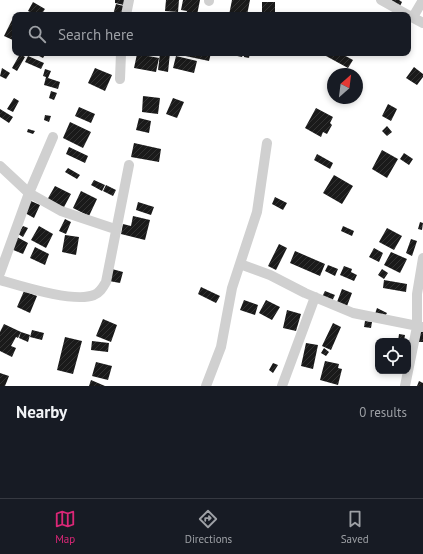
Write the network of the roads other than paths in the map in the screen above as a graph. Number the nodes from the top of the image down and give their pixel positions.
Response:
1 (129, 0) edge
2 (381, 0) edge
3 (423, 0) edge
4 (127, 12) edge
5 (403, 12) edge
6 (411, 15) edge
7 (411, 17) edge
8 (423, 23) edge
9 (121, 56) edge
10 (120, 79) dead end
11 (53, 137) dead end
12 (267, 144) dead end
13 (129, 165) dead end
14 (0, 166) edge
15 (29, 193) junction
16 (115, 229) junction
17 (423, 258) edge
18 (240, 264) junction
19 (0, 273) edge
20 (0, 280) edge
21 (314, 297) junction
22 (420, 327) edge
23 (206, 386) edge
24 (282, 386) edge
25 (405, 386) edge

1 - 4 street
2 - 5 street
3 - 6 street
7 - 8 street
9 - 10 street
11 - 15 street
12 - 18 street
13 - 16 street
14 - 15 street
15 - 16 street
15 - 19 street
16 - 20 street
17 - 22 street
18 - 21 street
18 - 23 street
21 - 22 street
21 - 24 street
22 - 25 street

